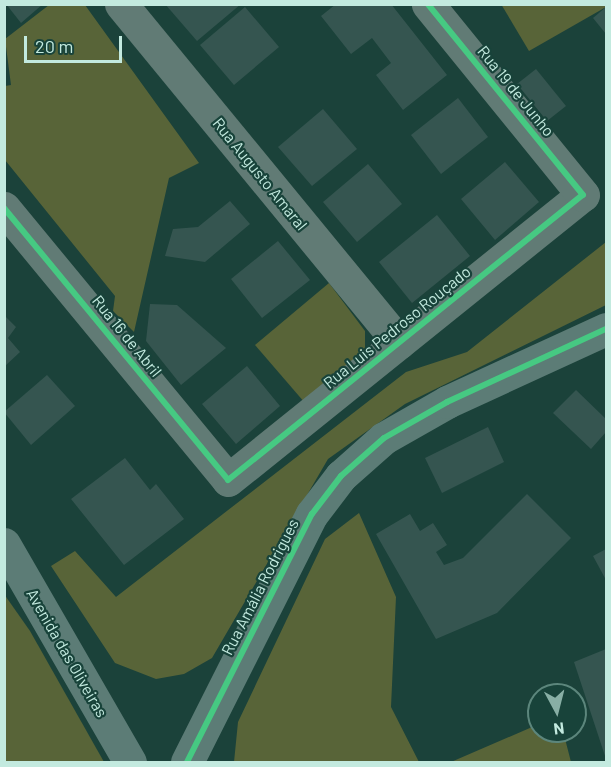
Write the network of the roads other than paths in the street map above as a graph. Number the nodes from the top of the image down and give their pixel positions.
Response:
1 (121, 4) edge
2 (428, 4) edge
3 (583, 195) joint
4 (4, 208) edge
5 (606, 328) edge
6 (399, 343) junction
7 (228, 480) joint
8 (4, 544) edge
9 (130, 762) edge
10 (187, 762) edge

1 - 6 street, Rua Augusto Amaral
2 - 3 street, Rua 19 de Junho
3 - 6 street, Rua Luis Pedroso Rouçado
4 - 7 street, Rua 16 de Abril
5 - 10 street, Rua Amália Rodrigues
6 - 7 street, Rua Luis Pedroso Rouçado
8 - 9 street, Avenida das Oliveiras

